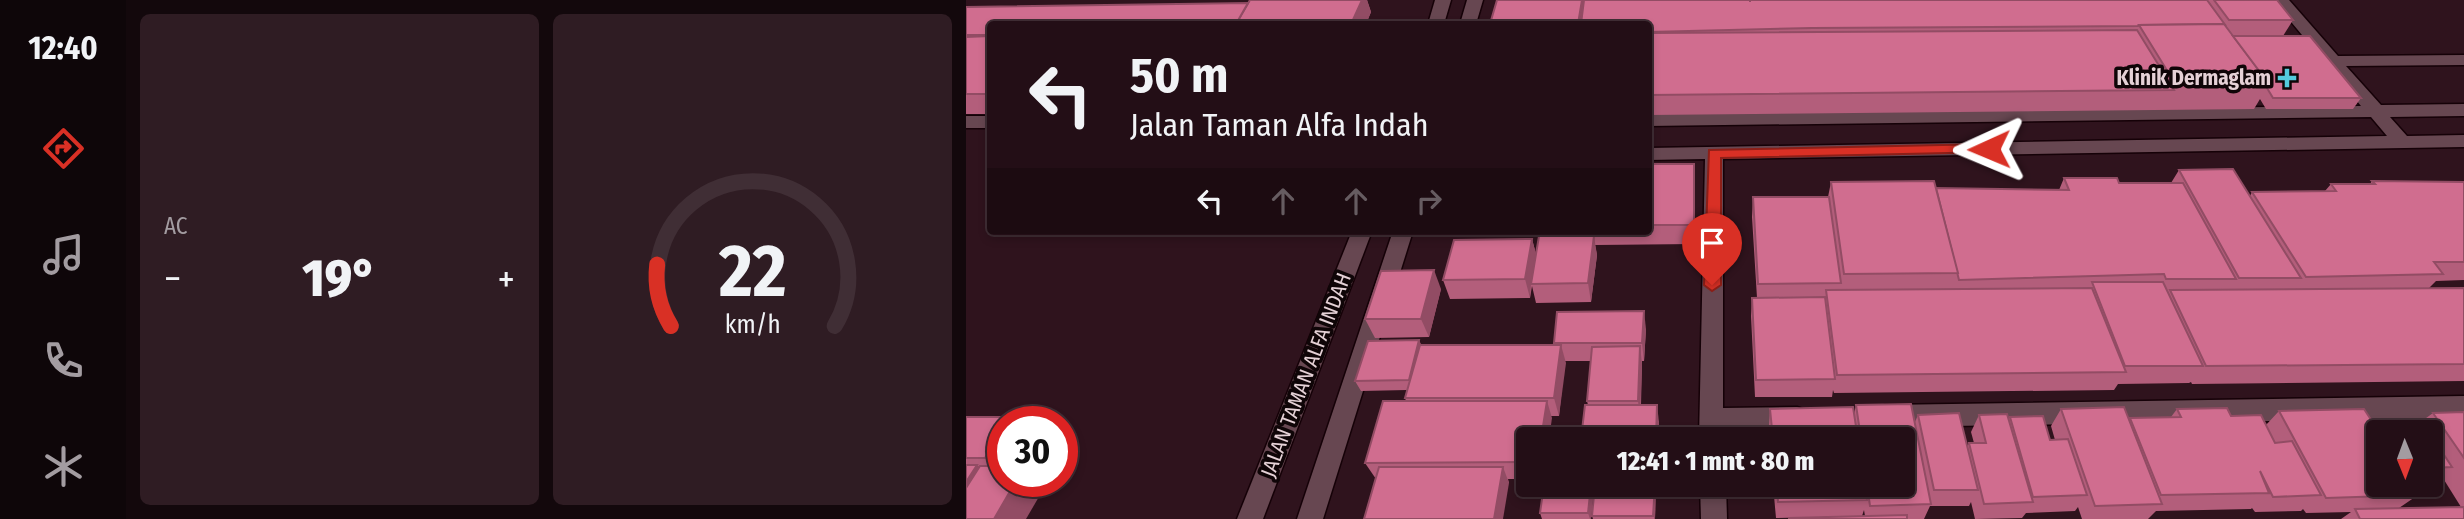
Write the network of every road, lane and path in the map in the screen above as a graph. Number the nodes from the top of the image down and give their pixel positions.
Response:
1 (1443, 0) edge
2 (1475, 0) edge
3 (2281, 0) edge
4 (1437, 21) edge
5 (1469, 21) edge
6 (2464, 60) edge
7 (2332, 61) junction
8 (2374, 110) junction
9 (2464, 110) edge
10 (1652, 120) edge
11 (966, 122) edge
12 (987, 122) edge
13 (2464, 141) edge
14 (2402, 142) junction
15 (1652, 154) edge
16 (1714, 154) junction
17 (1360, 235) edge
18 (1402, 235) edge
19 (2464, 407) edge
20 (1822, 417) edge
21 (1864, 417) edge
22 (1711, 427) edge
23 (1730, 427) edge
24 (1713, 497) edge
25 (1250, 519) edge
26 (1310, 519) edge
27 (1714, 519) edge

1 - 4 street
2 - 5 street
3 - 7 street
6 - 7 street
7 - 8 street
8 - 9 street
8 - 10 street
8 - 14 street
11 - 12 street
13 - 14 street
14 - 16 street
15 - 16 street
16 - 22 street
17 - 25 street, JALAN TAMAN ALFA INDAH
18 - 26 street, JALAN TAMAN ALFA INDAH
19 - 21 street
20 - 23 street
24 - 27 street

